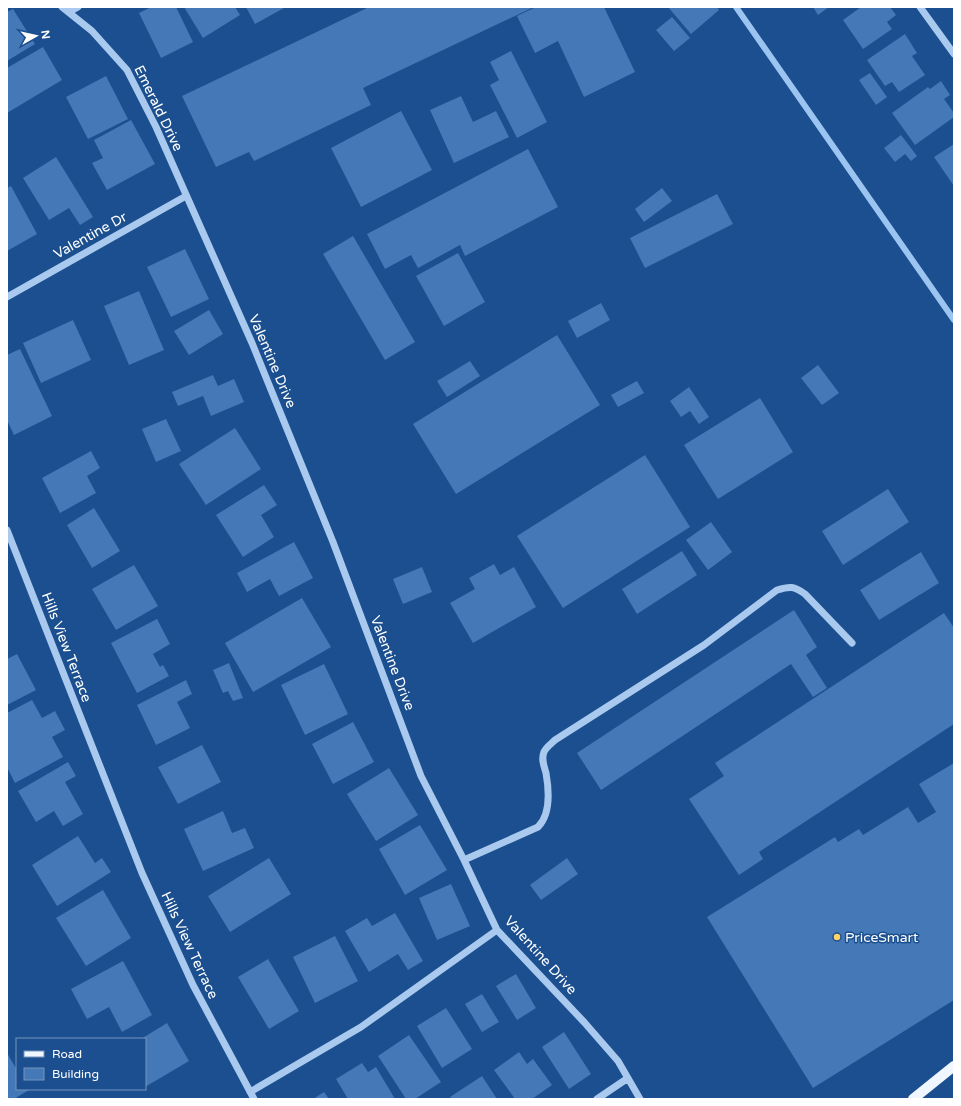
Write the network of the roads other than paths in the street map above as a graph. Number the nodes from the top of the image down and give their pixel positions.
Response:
1 (62, 7) edge
2 (78, 7) edge
3 (920, 7) edge
4 (69, 12) junction
5 (954, 54) edge
6 (186, 196) junction
7 (7, 297) edge
8 (7, 530) edge
9 (852, 643) dead end
10 (464, 860) junction
11 (497, 930) junction
12 (954, 1066) edge
13 (628, 1078) junction
14 (250, 1092) junction
15 (254, 1099) edge
16 (597, 1099) edge
17 (640, 1099) edge
18 (913, 1099) edge

1 - 4 street, Emerald Drive
2 - 4 street
3 - 5 street
4 - 6 street, Emerald Drive
6 - 7 street, Valentine Dr
6 - 10 street, Valentine Drive
8 - 14 street, Hills View Terrace
9 - 10 street
10 - 11 street, Valentine Drive
11 - 13 street, Valentine Drive
11 - 14 street
12 - 18 main road
13 - 16 street
13 - 17 street, Valentine Drive
14 - 15 street, Hills View Terrace

